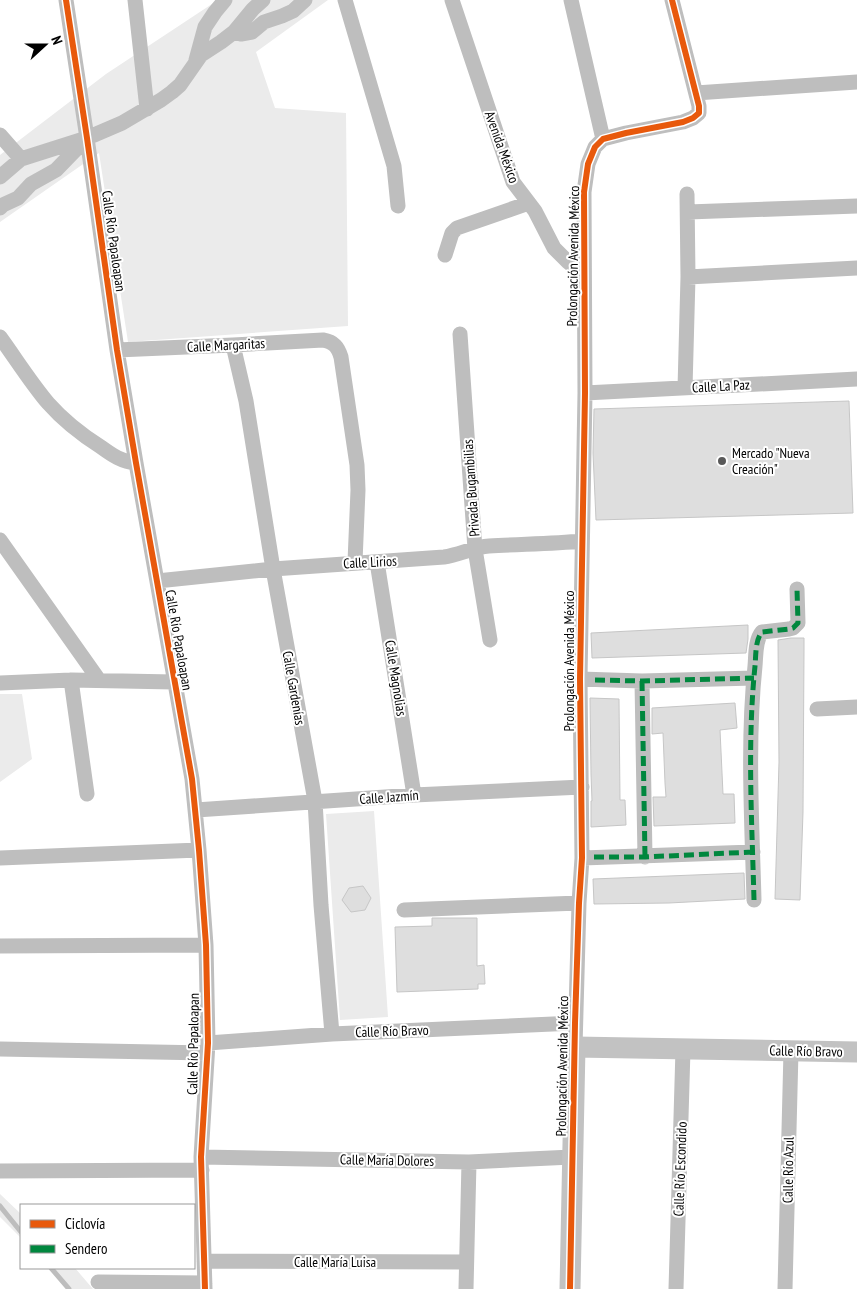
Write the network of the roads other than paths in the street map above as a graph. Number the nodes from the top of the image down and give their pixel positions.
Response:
1 (66, 0) edge
2 (135, 0) edge
3 (225, 0) edge
4 (263, 0) edge
5 (305, 0) edge
6 (345, 0) edge
7 (452, 0) edge
8 (571, 0) edge
9 (672, 0) edge
10 (234, 32) junction
11 (196, 60) junction
12 (857, 82) edge
13 (696, 93) junction
14 (146, 109) junction
15 (0, 135) edge
16 (87, 138) junction
17 (603, 139) junction
18 (21, 159) junction
19 (0, 177) edge
20 (687, 194) dead end
21 (529, 203) junction
22 (398, 206) dead end
23 (857, 206) edge
24 (0, 208) edge
25 (688, 212) junction
26 (445, 255) dead end
27 (857, 268) edge
28 (584, 275) junction
29 (688, 277) junction
30 (460, 334) dead end
31 (0, 337) edge
32 (233, 345) junction
33 (117, 350) junction
34 (857, 379) edge
35 (685, 388) junction
36 (584, 393) junction
37 (136, 463) junction
38 (0, 540) edge
39 (582, 541) junction
40 (475, 549) junction
41 (356, 562) junction
42 (377, 562) junction
43 (273, 569) junction
44 (157, 581) junction
45 (797, 590) dead end
46 (490, 640) dead end
47 (580, 678) junction
48 (754, 678) junction
49 (71, 680) junction
50 (99, 680) junction
51 (642, 681) junction
52 (174, 682) junction
53 (0, 683) edge
54 (857, 707) edge
55 (817, 709) dead end
56 (582, 787) junction
57 (87, 794) dead end
58 (414, 795) junction
59 (315, 801) junction
60 (196, 810) junction
61 (200, 850) junction
62 (753, 852) junction
63 (645, 856) junction
64 (0, 858) edge
65 (588, 858) junction
66 (754, 900) dead end
67 (580, 903) junction
68 (404, 910) dead end
69 (206, 945) junction
70 (0, 946) edge
71 (575, 1023) junction
72 (332, 1034) junction
73 (575, 1047) junction
74 (208, 1048) junction
75 (0, 1049) edge
76 (683, 1049) junction
77 (791, 1051) junction
78 (857, 1052) edge
79 (572, 1157) junction
80 (469, 1162) junction
81 (201, 1163) junction
82 (0, 1171) edge
83 (204, 1262) junction
84 (466, 1262) junction
85 (98, 1282) dead end
86 (205, 1286) edge
87 (466, 1289) edge
88 (570, 1289) edge
89 (676, 1289) edge
90 (785, 1289) edge

1 - 16 street, Calle Río Papaloapan
2 - 14 street
3 - 11 street
4 - 10 street
5 - 10 street
6 - 22 street
7 - 21 street, Avenida México
8 - 17 street
9 - 13 street
10 - 11 street
11 - 14 street
12 - 13 street
13 - 17 street
14 - 16 street
15 - 18 street
16 - 18 street
16 - 24 street
16 - 33 street, Calle Río Papaloapan
17 - 28 street, Prolongación Avenida México
18 - 19 street
20 - 25 street
21 - 26 street
21 - 28 street, Avenida México
23 - 25 street
25 - 29 street
27 - 29 street
28 - 36 street, Prolongación Avenida México
29 - 35 street
30 - 40 street, Privada Bugambilias
31 - 37 street
32 - 33 street, Calle Margaritas
32 - 41 street, Calle Margaritas
32 - 43 street, Calle Gardenías
33 - 37 street, Calle Río Papaloapan
34 - 35 street, Calle La Paz
35 - 36 street, Calle La Paz
36 - 39 street, Prolongación Avenida México
37 - 44 street, Calle Río Papaloapan
38 - 50 street
39 - 40 street, Calle Lirios
39 - 47 street, Prolongación Avenida México
40 - 42 street, Calle Lirios
40 - 46 street, Privada Bugambilias
41 - 42 street, Calle Lirios
41 - 43 street, Calle Lirios
42 - 58 street, Calle Magnolias
43 - 44 street, Calle Lirios
43 - 59 street, Calle Gardenías
44 - 52 street, Calle Río Papaloapan
45 - 48 street
47 - 51 street
47 - 56 street, Prolongación Avenida México
48 - 51 street
48 - 62 street
49 - 50 street
49 - 53 street
49 - 57 street
50 - 52 street
51 - 63 street
52 - 60 street, Calle Río Papaloapan
54 - 55 street
56 - 58 street, Calle Jazmín
56 - 65 street, Prolongación Avenida México
58 - 59 street, Calle Jazmín
59 - 60 street, Calle Jazmín
59 - 72 street, Calle Gardenías
60 - 61 street, Calle Río Papaloapan
61 - 64 street
61 - 69 street, Calle Río Papaloapan
62 - 63 street
62 - 66 street
63 - 65 street
65 - 67 street, Prolongación Avenida México
67 - 68 street
67 - 71 street, Prolongación Avenida México
69 - 70 street
69 - 74 street, Calle Río Papaloapan
71 - 72 street, Calle Río Bravo
71 - 73 street, Prolongación Avenida México
72 - 74 street, Calle Río Bravo
73 - 76 street, Calle Río Bravo
73 - 79 street, Prolongación Avenida México
74 - 75 street, Calle Río Bravo
74 - 81 street, Calle Río Papaloapan
76 - 77 street, Calle Río Bravo
76 - 89 street, Calle Río Escondido
77 - 78 street, Calle Río Bravo
77 - 90 street, Calle Río Azul
79 - 80 street, Calle María Dolores
79 - 88 street, Prolongación Avenida México
80 - 81 street, Calle María Dolores
80 - 84 street
81 - 82 street, Calle María Dolores
81 - 83 street, Calle Río Papaloapan
83 - 84 street, Calle María Luisa
83 - 86 street, Calle Río Papaloapan
84 - 87 street
85 - 86 street

